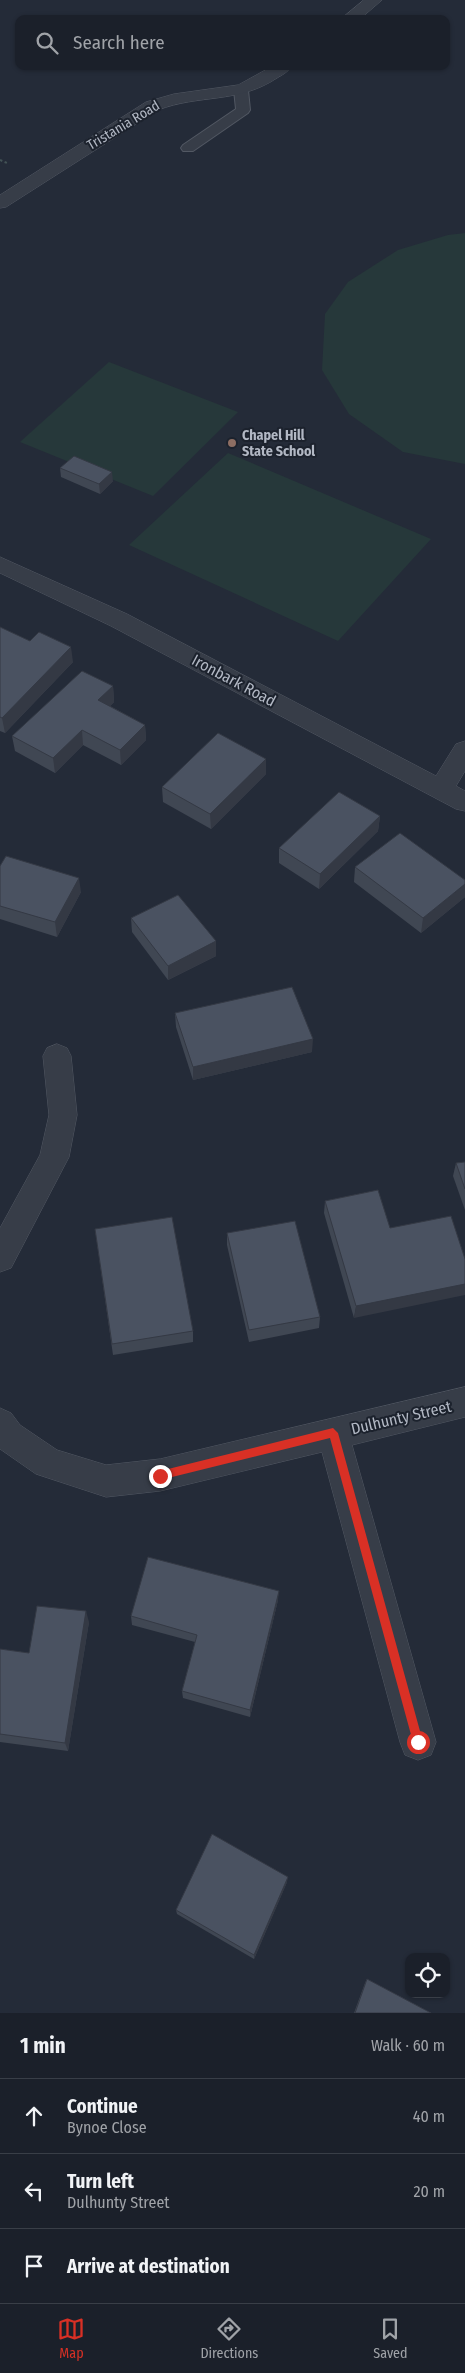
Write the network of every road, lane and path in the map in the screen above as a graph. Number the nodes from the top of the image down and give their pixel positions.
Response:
1 (374, 0) edge
2 (354, 15) edge
3 (278, 70) edge
4 (242, 90) junction
5 (188, 148) dead end
6 (0, 203) edge
7 (0, 564) edge
8 (465, 750) edge
9 (441, 789) junction
10 (465, 802) edge
11 (57, 1056) dead end
12 (0, 1258) edge
13 (465, 1402) edge
14 (0, 1424) edge
15 (333, 1433) junction
16 (418, 1742) dead end

1 - 2 street
3 - 4 street, Tristania Road
4 - 5 lane
4 - 6 street, Tristania Road
7 - 9 street, Ironbark Road
8 - 9 street
9 - 10 street, Ironbark Road
11 - 12 street
13 - 15 street, Dulhunty Street
14 - 15 street, Dulhunty Street
15 - 16 street

